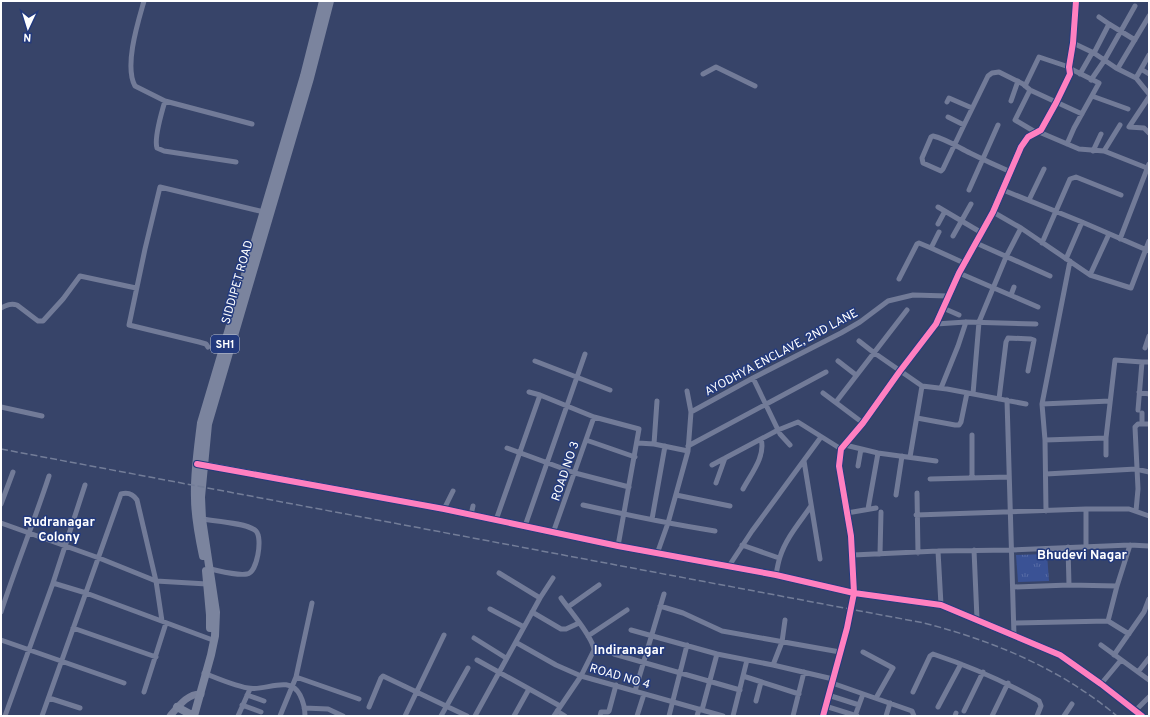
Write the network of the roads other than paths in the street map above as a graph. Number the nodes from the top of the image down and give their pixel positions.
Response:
1 (144, 1) edge
2 (323, 1) edge
3 (330, 1) edge
4 (1076, 1) edge
5 (1135, 6) dead end
6 (1149, 16) edge
7 (1099, 17) dead end
8 (1109, 24) junction
9 (1120, 31) junction
10 (1135, 40) junction
11 (1073, 43) junction
12 (1093, 53) junction
13 (1149, 54) edge
14 (1104, 61) junction
15 (1069, 68) junction
16 (1118, 68) junction
17 (1141, 69) junction
18 (703, 74) dead end
19 (1080, 74) junction
20 (1149, 74) edge
21 (1136, 78) junction
22 (1092, 80) junction
23 (1018, 81) junction
24 (755, 86) dead end
25 (1025, 86) junction
26 (1030, 90) junction
27 (1092, 96) junction
28 (1149, 96) edge
29 (165, 101) junction
30 (1011, 101) dead end
31 (947, 102) dead end
32 (1056, 103) junction
33 (972, 108) junction
34 (1128, 110) dead end
35 (1082, 114) junction
36 (948, 117) dead end
37 (252, 124) dead end
38 (964, 125) junction
39 (998, 125) dead end
40 (1120, 125) dead end
41 (1038, 132) junction
42 (1149, 133) edge
43 (1101, 134) dead end
44 (954, 144) junction
45 (1067, 144) junction
46 (1093, 151) junction
47 (1104, 151) junction
48 (983, 159) junction
49 (236, 162) dead end
50 (1148, 166) edge
51 (1044, 169) dead end
52 (1011, 172) junction
53 (969, 190) dead end
54 (1003, 190) junction
55 (1121, 195) dead end
56 (1029, 200) junction
57 (971, 204) dead end
58 (938, 207) dead end
59 (945, 211) junction
60 (1056, 211) junction
61 (264, 212) junction
62 (993, 212) junction
63 (962, 220) junction
64 (1082, 222) junction
65 (938, 224) dead end
66 (1021, 228) junction
67 (939, 232) dead end
68 (982, 233) junction
69 (1110, 234) junction
70 (953, 236) dead end
71 (1120, 239) junction
72 (1149, 241) edge
73 (976, 243) junction
74 (1042, 243) junction
75 (931, 248) junction
76 (1147, 251) edge
77 (1006, 257) junction
78 (1068, 260) junction
79 (964, 263) junction
80 (959, 272) junction
81 (1090, 275) junction
82 (1050, 276) dead end
83 (899, 280) dead end
84 (1014, 287) dead end
85 (136, 288) junction
86 (993, 288) junction
87 (1011, 295) junction
88 (948, 296) junction
89 (1038, 307) dead end
90 (1, 308) edge
91 (943, 308) junction
92 (907, 310) dead end
93 (959, 315) dead end
94 (966, 322) junction
95 (979, 322) junction
96 (936, 324) junction
97 (1036, 324) dead end
98 (1149, 336) edge
99 (859, 341) dead end
100 (208, 347) dead end
101 (1145, 348) dead end
102 (873, 352) junction
103 (585, 354) dead end
104 (535, 361) dead end
105 (838, 361) dead end
106 (1142, 362) junction
107 (1149, 362) edge
108 (900, 371) junction
109 (1028, 371) dead end
110 (826, 372) dead end
111 (856, 376) junction
112 (577, 378) junction
113 (753, 378) junction
114 (922, 386) junction
115 (941, 388) junction
116 (610, 390) dead end
117 (687, 391) dead end
118 (529, 392) dead end
119 (1139, 392) junction
120 (823, 393) dead end
121 (970, 393) junction
122 (1149, 394) edge
123 (540, 395) junction
124 (999, 399) junction
125 (1007, 400) junction
126 (657, 401) dead end
127 (836, 402) junction
128 (1110, 402) junction
129 (1026, 404) dead end
130 (1042, 404) junction
131 (567, 405) junction
132 (766, 405) junction
133 (1, 407) edge
134 (691, 412) junction
135 (42, 416) dead end
136 (594, 417) junction
137 (918, 418) junction
138 (863, 422) junction
139 (1142, 424) junction
140 (1149, 424) edge
141 (778, 430) junction
142 (972, 435) dead end
143 (822, 437) junction
144 (1106, 438) junction
145 (761, 439) junction
146 (586, 440) junction
147 (1045, 440) junction
148 (638, 443) junction
149 (654, 444) junction
150 (790, 445) dead end
151 (665, 446) junction
152 (843, 447) junction
153 (507, 448) dead end
154 (688, 448) junction
155 (861, 449) junction
156 (519, 453) junction
157 (878, 453) junction
158 (1106, 455) dead end
159 (902, 456) junction
160 (635, 457) junction
161 (910, 457) junction
162 (725, 458) junction
163 (804, 461) junction
164 (936, 461) dead end
165 (547, 463) junction
166 (201, 464) junction
167 (712, 465) dead end
168 (858, 466) dead end
169 (1136, 469) junction
170 (14, 472) dead end
171 (1149, 472) edge
172 (575, 473) junction
173 (1046, 474) junction
174 (49, 476) dead end
175 (1010, 477) junction
176 (972, 478) junction
177 (930, 479) dead end
178 (716, 483) dead end
179 (85, 485) dead end
180 (629, 487) junction
181 (743, 489) dead end
182 (453, 491) dead end
183 (917, 493) dead end
184 (676, 495) junction
185 (896, 495) dead end
186 (1, 504) edge
187 (583, 505) dead end
188 (473, 506) dead end
189 (730, 506) dead end
190 (811, 506) junction
191 (876, 508) dead end
192 (868, 509) junction
193 (1086, 509) junction
194 (444, 510) junction
195 (1046, 511) junction
196 (1136, 511) junction
197 (881, 512) dead end
198 (1011, 512) junction
199 (624, 513) junction
200 (847, 513) junction
201 (471, 515) junction
202 (916, 515) junction
203 (1149, 516) edge
204 (652, 518) junction
205 (202, 519) junction
206 (496, 520) junction
207 (1, 523) edge
208 (668, 523) junction
209 (525, 526) junction
210 (715, 531) dead end
211 (553, 533) junction
212 (30, 534) junction
213 (742, 545) junction
214 (1130, 545) junction
215 (65, 546) junction
216 (618, 546) junction
217 (1149, 546) edge
218 (1086, 547) junction
219 (1068, 548) junction
220 (974, 550) junction
221 (1012, 550) junction
222 (938, 551) junction
223 (918, 553) junction
224 (657, 554) junction
225 (880, 554) junction
226 (853, 555) junction
227 (99, 558) junction
228 (779, 558) junction
229 (820, 559) dead end
230 (729, 566) junction
231 (210, 570) junction
232 (499, 573) dead end
233 (776, 575) junction
234 (553, 578) dead end
235 (156, 582) junction
236 (53, 583) junction
237 (207, 584) junction
238 (599, 585) dead end
239 (1069, 585) junction
240 (1117, 586) junction
241 (1013, 587) junction
242 (86, 593) junction
243 (854, 593) junction
244 (664, 594) dead end
245 (540, 598) junction
246 (561, 598) dead end
247 (1149, 599) edge
248 (312, 603) dead end
249 (941, 605) junction
250 (660, 606) junction
251 (568, 607) junction
252 (490, 609) dead end
253 (627, 610) dead end
254 (1, 612) edge
255 (532, 612) junction
256 (977, 619) junction
257 (785, 620) dead end
258 (1108, 621) junction
259 (164, 622) junction
260 (579, 623) junction
261 (1014, 623) junction
262 (524, 627) junction
263 (73, 628) junction
264 (631, 630) dead end
265 (1129, 634) junction
266 (444, 635) dead end
267 (651, 635) junction
268 (588, 636) junction
269 (1014, 636) junction
270 (474, 638) dead end
271 (210, 639) junction
272 (1, 640) edge
273 (782, 642) junction
274 (516, 643) junction
275 (687, 645) junction
276 (1101, 645) dead end
277 (29, 650) junction
278 (840, 652) junction
279 (863, 652) dead end
280 (614, 654) dead end
281 (717, 654) junction
282 (1114, 654) junction
283 (156, 657) junction
284 (506, 658) junction
285 (1149, 658) edge
286 (477, 660) dead end
287 (746, 660) junction
288 (1121, 660) junction
289 (61, 662) junction
290 (643, 662) junction
291 (960, 664) junction
292 (773, 665) junction
293 (468, 668) dead end
294 (499, 672) junction
295 (680, 672) junction
296 (804, 672) junction
297 (983, 672) junction
298 (1138, 672) junction
299 (204, 673) junction
300 (581, 676) junction
301 (743, 676) junction
302 (296, 677) junction
303 (1149, 680) edge
304 (710, 681) junction
305 (832, 681) junction
306 (761, 682) junction
307 (124, 683) dead end
308 (1008, 683) junction
309 (1101, 684) junction
310 (292, 686) junction
311 (616, 686) junction
312 (250, 689) junction
313 (529, 689) junction
314 (740, 690) junction
315 (635, 691) junction
316 (144, 692) dead end
317 (417, 692) junction
318 (913, 692) dead end
319 (198, 694) junction
320 (644, 694) junction
321 (798, 694) junction
322 (863, 694) junction
323 (247, 695) junction
324 (828, 695) junction
325 (1149, 697) edge
326 (49, 698) junction
327 (876, 698) junction
328 (359, 699) dead end
329 (756, 701) dead end
330 (264, 702) dead end
331 (673, 702) junction
332 (890, 703) junction
333 (1072, 704) dead end
334 (242, 705) junction
335 (859, 705) junction
336 (369, 706) dead end
337 (446, 706) junction
338 (825, 706) junction
339 (938, 707) dead end
340 (80, 708) dead end
341 (177, 708) junction
342 (304, 708) junction
343 (558, 708) junction
344 (700, 709) junction
345 (964, 710) dead end
346 (1136, 710) junction
347 (261, 712) dead end
348 (842, 714) edge
349 (191, 715) edge
350 (5, 716) edge
351 (42, 716) edge
352 (170, 716) edge
353 (238, 716) edge
354 (280, 716) edge
355 (305, 716) edge
356 (343, 716) edge
357 (405, 716) edge
358 (441, 716) edge
359 (467, 716) edge
360 (475, 716) edge
361 (514, 716) edge
362 (554, 716) edge
363 (565, 716) edge
364 (600, 716) edge
365 (637, 716) edge
366 (669, 716) edge
367 (697, 716) edge
368 (723, 716) edge
369 (733, 716) edge
370 (793, 716) edge
371 (823, 716) edge
372 (856, 716) edge
373 (886, 716) edge
374 (914, 716) edge
375 (992, 716) edge
376 (1037, 716) edge
377 (1064, 716) edge
378 (1142, 716) edge

1 - 29 street
2 - 61 main road, SIDDIPET ROAD / SH1
3 - 166 main road, SIDDIPET ROAD / SH1
4 - 11 street
5 - 9 street
6 - 10 street
7 - 8 street
8 - 9 street
8 - 12 street
9 - 10 street
9 - 14 street
10 - 16 street
11 - 12 street
11 - 15 street
12 - 14 street
12 - 19 street
13 - 17 street
14 - 16 street
14 - 22 street
15 - 19 street
15 - 25 street
15 - 32 street
16 - 21 street
17 - 20 street
17 - 21 street
18 - 24 street
19 - 22 street
21 - 28 street
22 - 27 street
23 - 25 street
23 - 30 street
23 - 33 street
25 - 26 street
26 - 32 street
26 - 41 street
27 - 34 street
27 - 35 street
28 - 42 street
29 - 37 street
29 - 49 street
31 - 33 street
32 - 35 street
32 - 41 street
33 - 38 street
35 - 45 street
36 - 38 street
38 - 44 street
39 - 48 street
40 - 47 street
41 - 45 street
41 - 52 street
43 - 46 street
44 - 44 street
44 - 48 street
45 - 46 street
46 - 47 street
47 - 50 street
48 - 52 street
48 - 53 street
50 - 71 street
51 - 56 street
52 - 54 street
54 - 56 street
54 - 62 street
55 - 60 street
56 - 60 street
57 - 63 street
58 - 59 street
59 - 63 street
59 - 65 street
60 - 64 street
60 - 74 street
61 - 85 street
61 - 166 main road, SIDDIPET ROAD / SH1
62 - 66 street
62 - 68 street
63 - 68 street
63 - 70 street
64 - 69 street
64 - 78 street
66 - 74 street
66 - 77 street
67 - 75 street
68 - 73 street
69 - 71 street
69 - 81 street
71 - 76 street
72 - 76 street
73 - 77 street
73 - 79 street
74 - 78 street
75 - 79 street
75 - 83 street
76 - 81 street
77 - 82 street
77 - 86 street
78 - 81 street
78 - 130 street
79 - 80 street
80 - 86 street
80 - 88 street
84 - 87 street
85 - 90 street
85 - 100 street
86 - 87 street
86 - 95 street
87 - 89 street
88 - 91 street
88 - 113 street, AYODHYA ENCLAVE, 2ND LANE
91 - 93 street
91 - 96 street
92 - 102 street
94 - 95 street
94 - 96 street
94 - 115 street
95 - 97 street
95 - 121 street
96 - 108 street
98 - 101 street
99 - 102 street
102 - 108 street
102 - 111 street
103 - 112 street
104 - 112 street
105 - 111 street
106 - 107 street
106 - 119 street
106 - 128 street
108 - 114 street
108 - 138 street
109 - 124 street
110 - 132 street
111 - 127 street
112 - 116 street
112 - 131 street
113 - 132 street
113 - 134 street, AYODHYA ENCLAVE, 2ND LANE
114 - 115 street
114 - 137 street
115 - 121 street
117 - 134 street
118 - 123 street
119 - 122 street
119 - 139 street
120 - 127 street
121 - 124 street
121 - 137 street
123 - 131 street
123 - 156 street
124 - 125 street
125 - 129 street
125 - 175 street
126 - 149 street
127 - 138 street
128 - 130 street
128 - 144 street
130 - 147 street
131 - 136 street
131 - 165 street
132 - 141 street
132 - 154 street
133 - 135 street
134 - 154 street
136 - 146 street, ROAD NO 3
136 - 148 street
137 - 161 street
138 - 152 street
139 - 140 street
139 - 169 street
141 - 143 street
141 - 145 street
141 - 150 street
142 - 176 street
143 - 152 street
143 - 163 street
144 - 147 street
144 - 158 street
145 - 162 street
145 - 181 street
146 - 160 street
146 - 172 street, ROAD NO 3
147 - 173 street
148 - 149 street
148 - 160 street
149 - 151 street
151 - 154 street
151 - 204 street
152 - 155 street
152 - 200 street
153 - 156 street
154 - 184 street
155 - 157 street
155 - 168 street
156 - 165 street
156 - 206 street
157 - 159 street
157 - 192 street
159 - 161 street
159 - 185 street
160 - 180 street
161 - 164 street
162 - 167 street
162 - 178 street
163 - 190 street
163 - 213 street
165 - 172 street
165 - 209 street
166 - 194 street
166 - 205 main road, SIDDIPET ROAD / SH1
166 - 237 main road, SIDDIPET ROAD / SH1
169 - 171 street
169 - 173 street
169 - 196 street
170 - 186 street
172 - 180 street
172 - 211 street, ROAD NO 3
173 - 195 street
174 - 212 street
175 - 176 street
175 - 198 street
176 - 177 street
179 - 215 street
180 - 199 street
182 - 194 street
183 - 202 street
184 - 189 street
184 - 208 street
187 - 199 street
188 - 201 street
190 - 228 street
190 - 229 street
191 - 192 street
192 - 200 street
193 - 195 street
193 - 196 street
193 - 218 street
194 - 201 street
195 - 198 street
196 - 203 street
197 - 225 street
198 - 202 street
198 - 221 street
199 - 204 street
199 - 216 street
200 - 226 street
201 - 206 street
202 - 223 street
204 - 208 street
205 - 231 main road, SIDDIPET ROAD / SH1
205 - 231 street
206 - 209 street
207 - 212 street
208 - 210 street
208 - 224 street
209 - 211 street
211 - 216 street
212 - 215 street
212 - 254 street
213 - 228 street
213 - 230 street
214 - 217 street
214 - 218 street
214 - 240 street
215 - 227 street
215 - 236 street
216 - 224 street
218 - 219 street
219 - 221 street
219 - 239 street
220 - 221 street
220 - 222 street
220 - 256 street
221 - 241 street
222 - 223 street
222 - 249 street
223 - 225 street
224 - 230 street
225 - 226 street
226 - 243 street
227 - 235 street
227 - 235 street
227 - 242 street
228 - 233 street
230 - 233 street
231 - 299 main road, SIDDIPET ROAD / SH1
232 - 245 street
233 - 243 street
234 - 245 street
235 - 237 street
235 - 259 street
236 - 242 street
236 - 277 street
237 - 271 main road, SIDDIPET ROAD / SH1
238 - 251 street
239 - 240 street
239 - 241 street
240 - 258 street
241 - 261 street
242 - 259 street
242 - 263 street
243 - 249 street
243 - 278 street
244 - 250 street
245 - 255 street
246 - 251 street
247 - 265 street
248 - 302 street
249 - 256 street
250 - 267 street
250 - 273 street
251 - 260 street
252 - 262 street
253 - 268 street
255 - 260 street
255 - 262 street
256 - 269 street
257 - 273 street
258 - 261 street
258 - 265 street
259 - 271 street
259 - 283 street
260 - 268 street
261 - 269 street
262 - 274 street
263 - 283 street
263 - 289 street
264 - 267 street
265 - 282 street
266 - 317 street
267 - 275 street
267 - 290 street
268 - 300 street
269 - 309 street
270 - 284 street
271 - 299 main road, SIDDIPET ROAD / SH1
272 - 277 street
273 - 278 street
273 - 292 street
274 - 284 street
274 - 300 street, ROAD NO 4
275 - 281 street
275 - 295 street
276 - 282 street
277 - 289 street
277 - 350 street
278 - 305 street
279 - 327 street
280 - 290 street
281 - 287 street
281 - 304 street
282 - 288 street
283 - 316 street
284 - 294 street
285 - 298 street
286 - 294 street
287 - 292 street
287 - 301 street
288 - 298 street
288 - 309 street
289 - 307 street
289 - 326 street
290 - 295 street
290 - 315 street
291 - 297 street
291 - 318 street
291 - 339 street
292 - 296 street
293 - 337 street
294 - 313 street
294 - 360 street
295 - 304 street
295 - 331 street
296 - 305 street
296 - 321 street
297 - 308 street
297 - 345 street
298 - 303 street
299 - 312 street
299 - 319 main road, SIDDIPET ROAD / SH1
300 - 311 street, ROAD NO 4
300 - 343 street
301 - 306 street
301 - 314 street
302 - 310 street
302 - 328 street
304 - 314 street
304 - 344 street
305 - 322 street
305 - 324 street
306 - 321 street
306 - 329 street
308 - 375 street
308 - 376 street
309 - 346 street
310 - 312 street
310 - 342 street
310 - 354 street
311 - 315 street, ROAD NO 4
311 - 364 street
312 - 323 street
313 - 343 street
313 - 361 street
314 - 369 street
315 - 320 street, ROAD NO 4
317 - 336 street
317 - 337 street
317 - 357 street
319 - 341 street
319 - 349 main road, SIDDIPET ROAD / SH1
320 - 331 street, ROAD NO 4
320 - 365 street
321 - 370 street
322 - 327 street
322 - 335 street
323 - 330 street
323 - 334 street
324 - 335 street
324 - 338 street
325 - 346 street
326 - 340 street
326 - 351 street
327 - 332 street
331 - 344 street, ROAD NO 4
331 - 366 street
332 - 373 street
332 - 374 street
333 - 377 street
334 - 347 street
334 - 353 street
335 - 372 street
337 - 358 street
337 - 359 street
338 - 348 street
338 - 371 street
341 - 349 main road
341 - 352 street
342 - 355 street
342 - 356 street
343 - 362 street
343 - 363 street
344 - 367 street
344 - 368 street, ROAD NO 4
346 - 378 street
348 - 372 street

